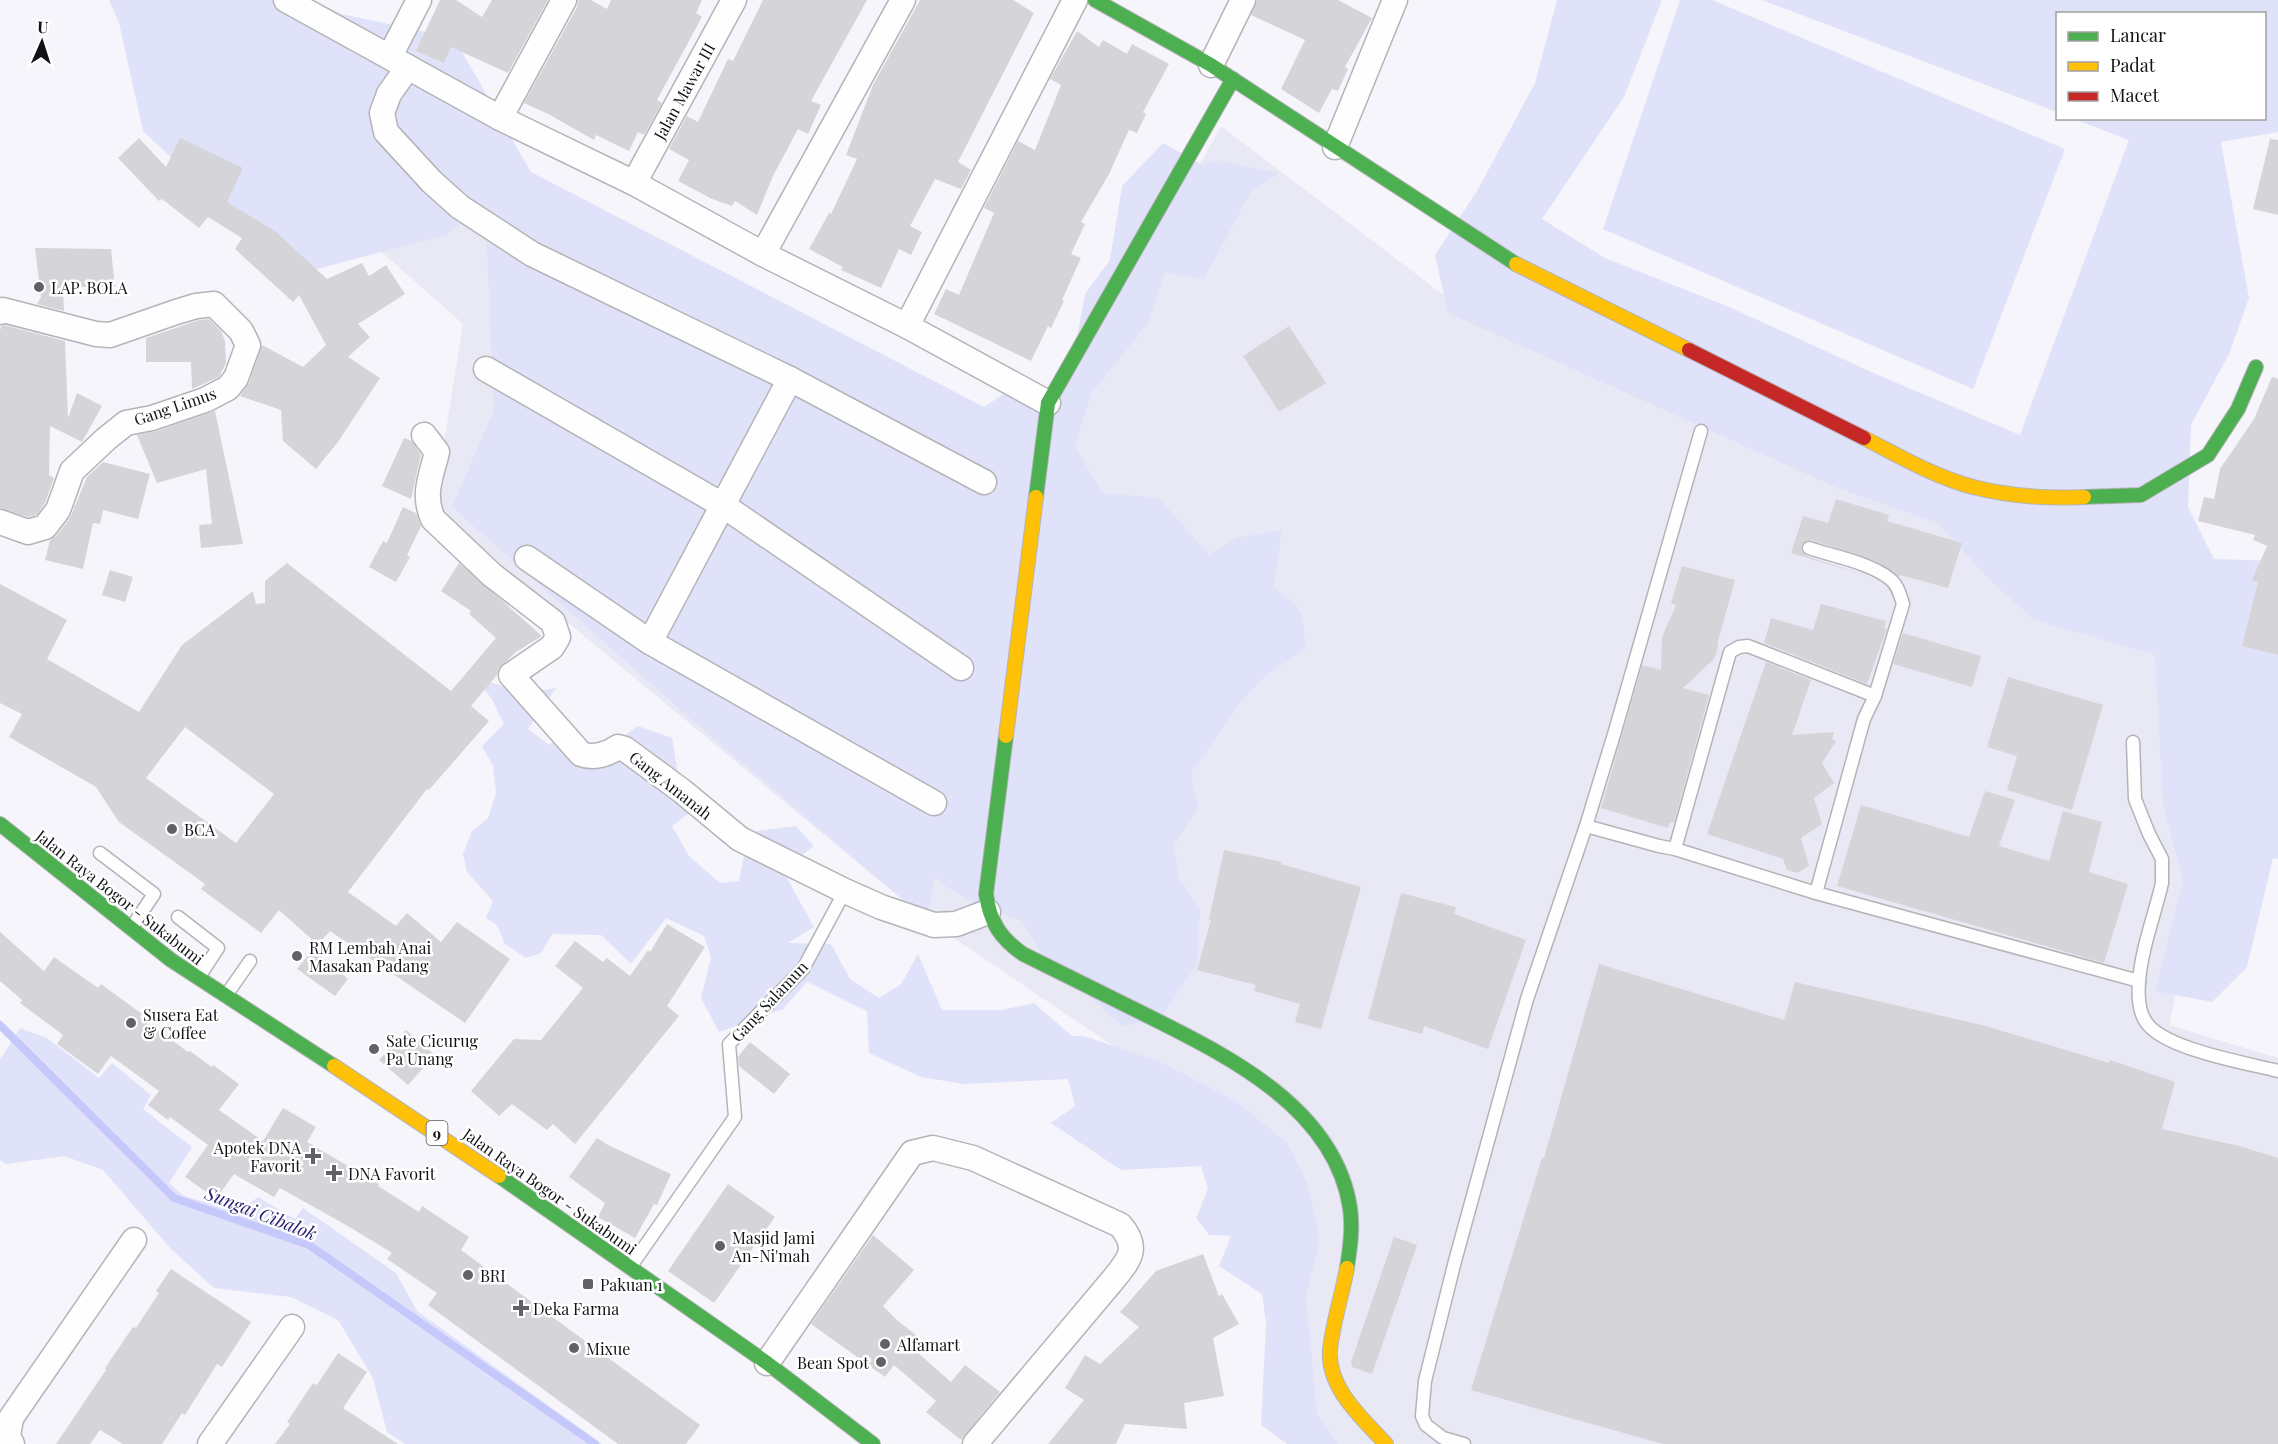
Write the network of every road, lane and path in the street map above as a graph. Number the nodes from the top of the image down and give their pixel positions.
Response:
1 (286, 0) edge
2 (419, 0) edge
3 (564, 0) edge
4 (734, 0) edge
5 (903, 0) edge
6 (1075, 0) edge
7 (1095, 0) edge
8 (1243, 0) edge
9 (1395, 0) edge
10 (399, 61) junction
11 (1211, 65) junction
12 (1233, 80) junction
13 (500, 118) junction
14 (1335, 147) junction
15 (634, 183) junction
16 (763, 254) junction
17 (0, 312) edge
18 (907, 326) junction
19 (2256, 367) dead end
20 (486, 369) dead end
21 (790, 379) junction
22 (1048, 403) junction
23 (1701, 431) dead end
24 (424, 435) dead end
25 (984, 482) dead end
26 (724, 506) junction
27 (0, 522) edge
28 (1809, 548) dead end
29 (527, 558) dead end
30 (650, 642) junction
31 (961, 668) dead end
32 (1875, 696) junction
33 (2133, 742) dead end
34 (934, 803) dead end
35 (0, 824) edge
36 (1586, 826) junction
37 (1675, 849) junction
38 (100, 853) dead end
39 (845, 891) junction
40 (1815, 893) junction
41 (988, 912) junction
42 (178, 917) dead end
43 (131, 928) junction
44 (250, 960) dead end
45 (198, 978) junction
46 (2139, 981) junction
47 (226, 996) junction
48 (2278, 1071) edge
49 (135, 1240) dead end
50 (630, 1267) junction
51 (292, 1327) dead end
52 (767, 1363) junction
53 (12, 1444) edge
54 (210, 1444) edge
55 (873, 1444) edge
56 (975, 1444) edge
57 (1386, 1444) edge
58 (1464, 1444) edge

1 - 10 street
2 - 10 street
3 - 13 street
4 - 15 street, Jalan Mawar III
5 - 16 street
6 - 18 street
7 - 11 main road
8 - 11 street
9 - 14 street
10 - 13 street
10 - 21 street
11 - 12 main road
12 - 14 main road
12 - 22 main road
13 - 15 street
14 - 19 main road
15 - 16 street
16 - 18 street
17 - 27 street, Gang Limus
18 - 22 street
20 - 26 street
21 - 25 street
21 - 26 street
22 - 41 main road
23 - 36 lane
24 - 39 street, Gang Amanah
26 - 30 street
26 - 31 street
28 - 32 lane
29 - 30 street
30 - 34 street
32 - 37 lane
32 - 40 lane
33 - 46 lane
35 - 43 main road, Jalan Raya Bogor - Sukabumi / 9
36 - 37 lane
36 - 58 lane
37 - 40 lane
38 - 43 lane
39 - 41 street, Gang Amanah
39 - 50 lane, Gang Salamun
40 - 46 lane
41 - 57 main road
42 - 45 lane
43 - 45 main road, Jalan Raya Bogor - Sukabumi / 9
44 - 47 lane
45 - 47 main road, Jalan Raya Bogor - Sukabumi / 9
46 - 48 lane
47 - 50 main road, Jalan Raya Bogor - Sukabumi / 9
49 - 53 street
50 - 52 main road, Jalan Raya Bogor - Sukabumi / 9
51 - 54 street
52 - 55 main road, Jalan Raya Bogor - Sukabumi / 9
52 - 56 street

